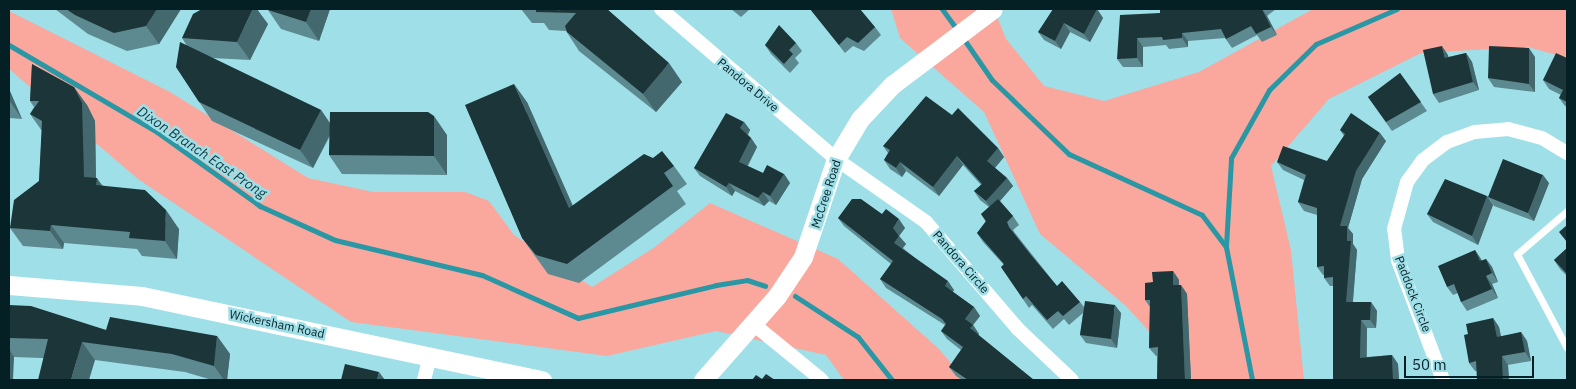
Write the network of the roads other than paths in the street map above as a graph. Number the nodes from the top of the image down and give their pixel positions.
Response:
1 (661, 9) edge
2 (993, 9) edge
3 (1567, 153) edge
4 (836, 159) junction
5 (1567, 211) edge
6 (9, 285) edge
7 (752, 323) junction
8 (1567, 348) edge
9 (430, 356) junction
10 (424, 380) edge
11 (542, 380) edge
12 (703, 380) edge
13 (822, 380) edge
14 (1072, 380) edge
15 (1442, 380) edge

1 - 4 street, Pandora Drive
2 - 4 street, McCree Road
3 - 15 street, Paddock Circle
4 - 7 street, McCree Road
4 - 14 street, Pandora Circle
5 - 8 lane
6 - 9 street, Wickersham Road
7 - 12 street, McCree Road
7 - 13 street
9 - 10 street
9 - 11 street, Wickersham Road

